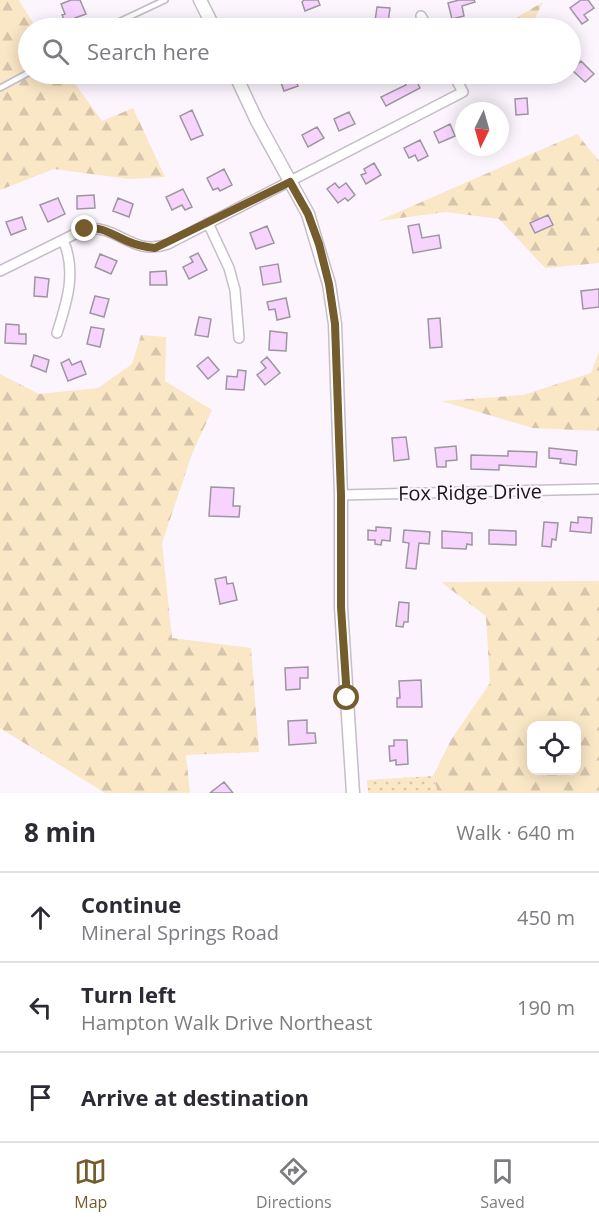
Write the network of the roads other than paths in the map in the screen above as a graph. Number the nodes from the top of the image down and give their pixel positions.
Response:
1 (165, 0) edge
2 (200, 0) edge
3 (127, 18) edge
4 (209, 18) edge
5 (18, 78) edge
6 (240, 84) edge
7 (459, 84) edge
8 (0, 88) edge
9 (290, 182) junction
10 (208, 223) junction
11 (63, 240) junction
12 (0, 272) edge
13 (57, 333) dead end
14 (239, 338) dead end
15 (599, 489) edge
16 (341, 495) junction
17 (353, 793) edge

1 - 3 lane
2 - 4 street
5 - 8 lane
6 - 9 street
7 - 9 street
9 - 10 street
9 - 16 street
10 - 11 street
10 - 14 street
11 - 12 street
11 - 13 street
15 - 16 street, Fox Ridge Drive
16 - 17 street

